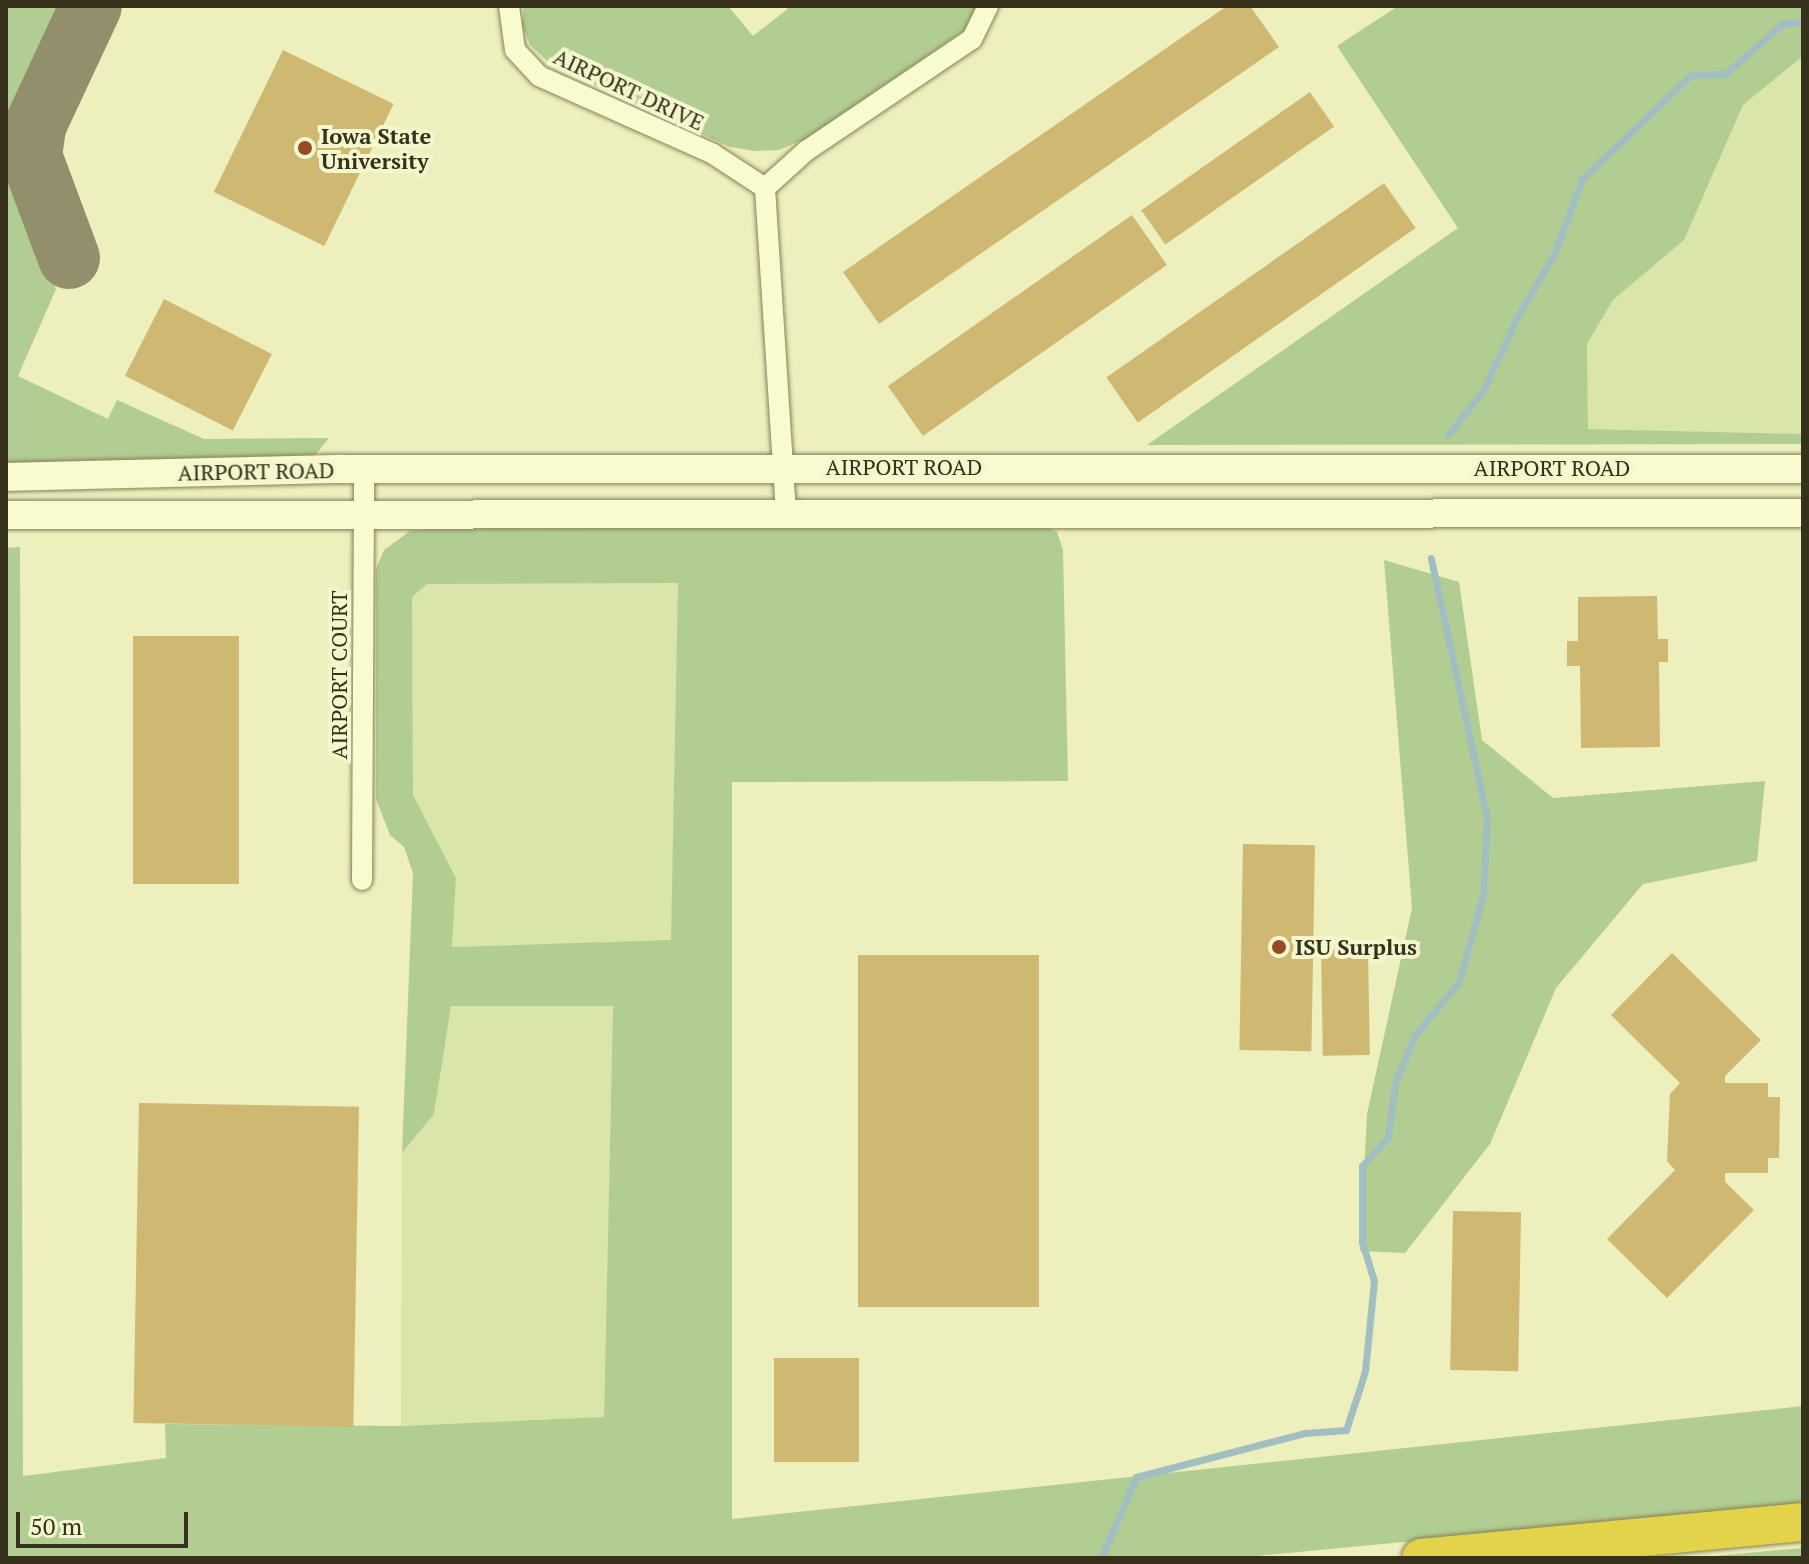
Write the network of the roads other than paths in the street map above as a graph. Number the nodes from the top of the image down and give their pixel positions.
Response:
1 (509, 6) edge
2 (988, 6) edge
3 (765, 188) junction
4 (785, 467) junction
5 (364, 469) junction
6 (1803, 469) edge
7 (6, 477) edge
8 (786, 512) junction
9 (1803, 513) edge
10 (364, 514) junction
11 (6, 515) edge
12 (362, 880) dead end
13 (1803, 1522) edge
14 (1421, 1558) edge

1 - 3 street, AIRPORT DRIVE
2 - 3 street
3 - 4 street
4 - 5 main road, AIRPORT ROAD
4 - 6 main road, AIRPORT ROAD
4 - 8 street
5 - 7 main road, AIRPORT ROAD
5 - 10 street, AIRPORT COURT
8 - 9 main road, AIRPORT ROAD
8 - 10 main road, AIRPORT ROAD
10 - 11 main road, AIRPORT ROAD
10 - 12 street, AIRPORT COURT
13 - 14 highway

